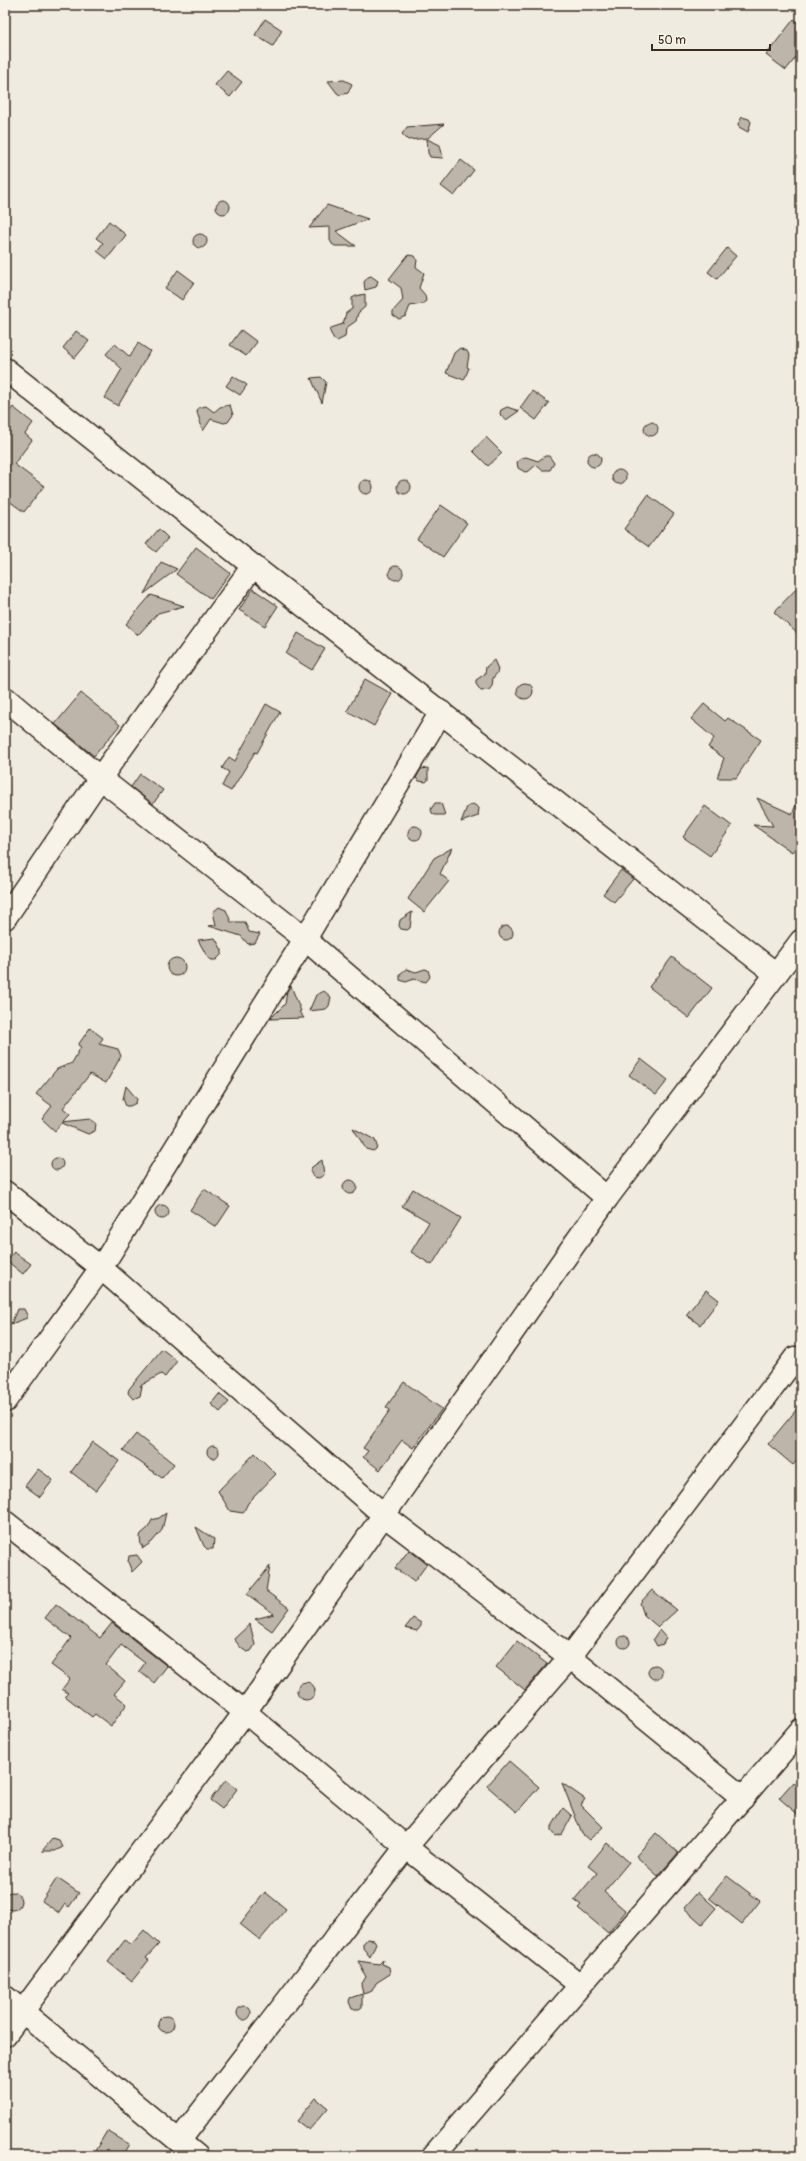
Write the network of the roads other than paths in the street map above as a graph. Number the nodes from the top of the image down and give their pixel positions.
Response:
1 (5, 369) edge
2 (253, 566) junction
3 (5, 698) edge
4 (442, 712) junction
5 (100, 778) junction
6 (5, 918) edge
7 (305, 939) junction
8 (801, 941) edge
9 (776, 974) junction
10 (5, 1192) edge
11 (607, 1198) junction
12 (101, 1268) junction
13 (795, 1358) dead end
14 (5, 1401) edge
15 (385, 1516) junction
16 (5, 1522) edge
17 (570, 1657) junction
18 (245, 1712) junction
19 (801, 1730) edge
20 (743, 1798) junction
21 (406, 1847) junction
22 (580, 1986) junction
23 (5, 1997) edge
24 (22, 2012) junction
25 (5, 2035) edge
26 (179, 2141) junction
27 (197, 2156) edge
28 (433, 2156) edge

1 - 2 street
2 - 4 street
2 - 5 street
3 - 5 street
4 - 7 street
4 - 9 street
5 - 6 street
5 - 7 street
7 - 11 street
7 - 12 street
8 - 9 street
9 - 11 street
10 - 12 street
11 - 15 street
12 - 14 street
12 - 15 street
13 - 17 street
15 - 17 street
15 - 18 street
16 - 18 street
17 - 20 street
17 - 21 street
18 - 21 street
18 - 24 street
19 - 20 street
20 - 22 street
21 - 22 street
21 - 26 street
22 - 28 street
23 - 24 street
24 - 25 street
24 - 26 street
26 - 27 street

